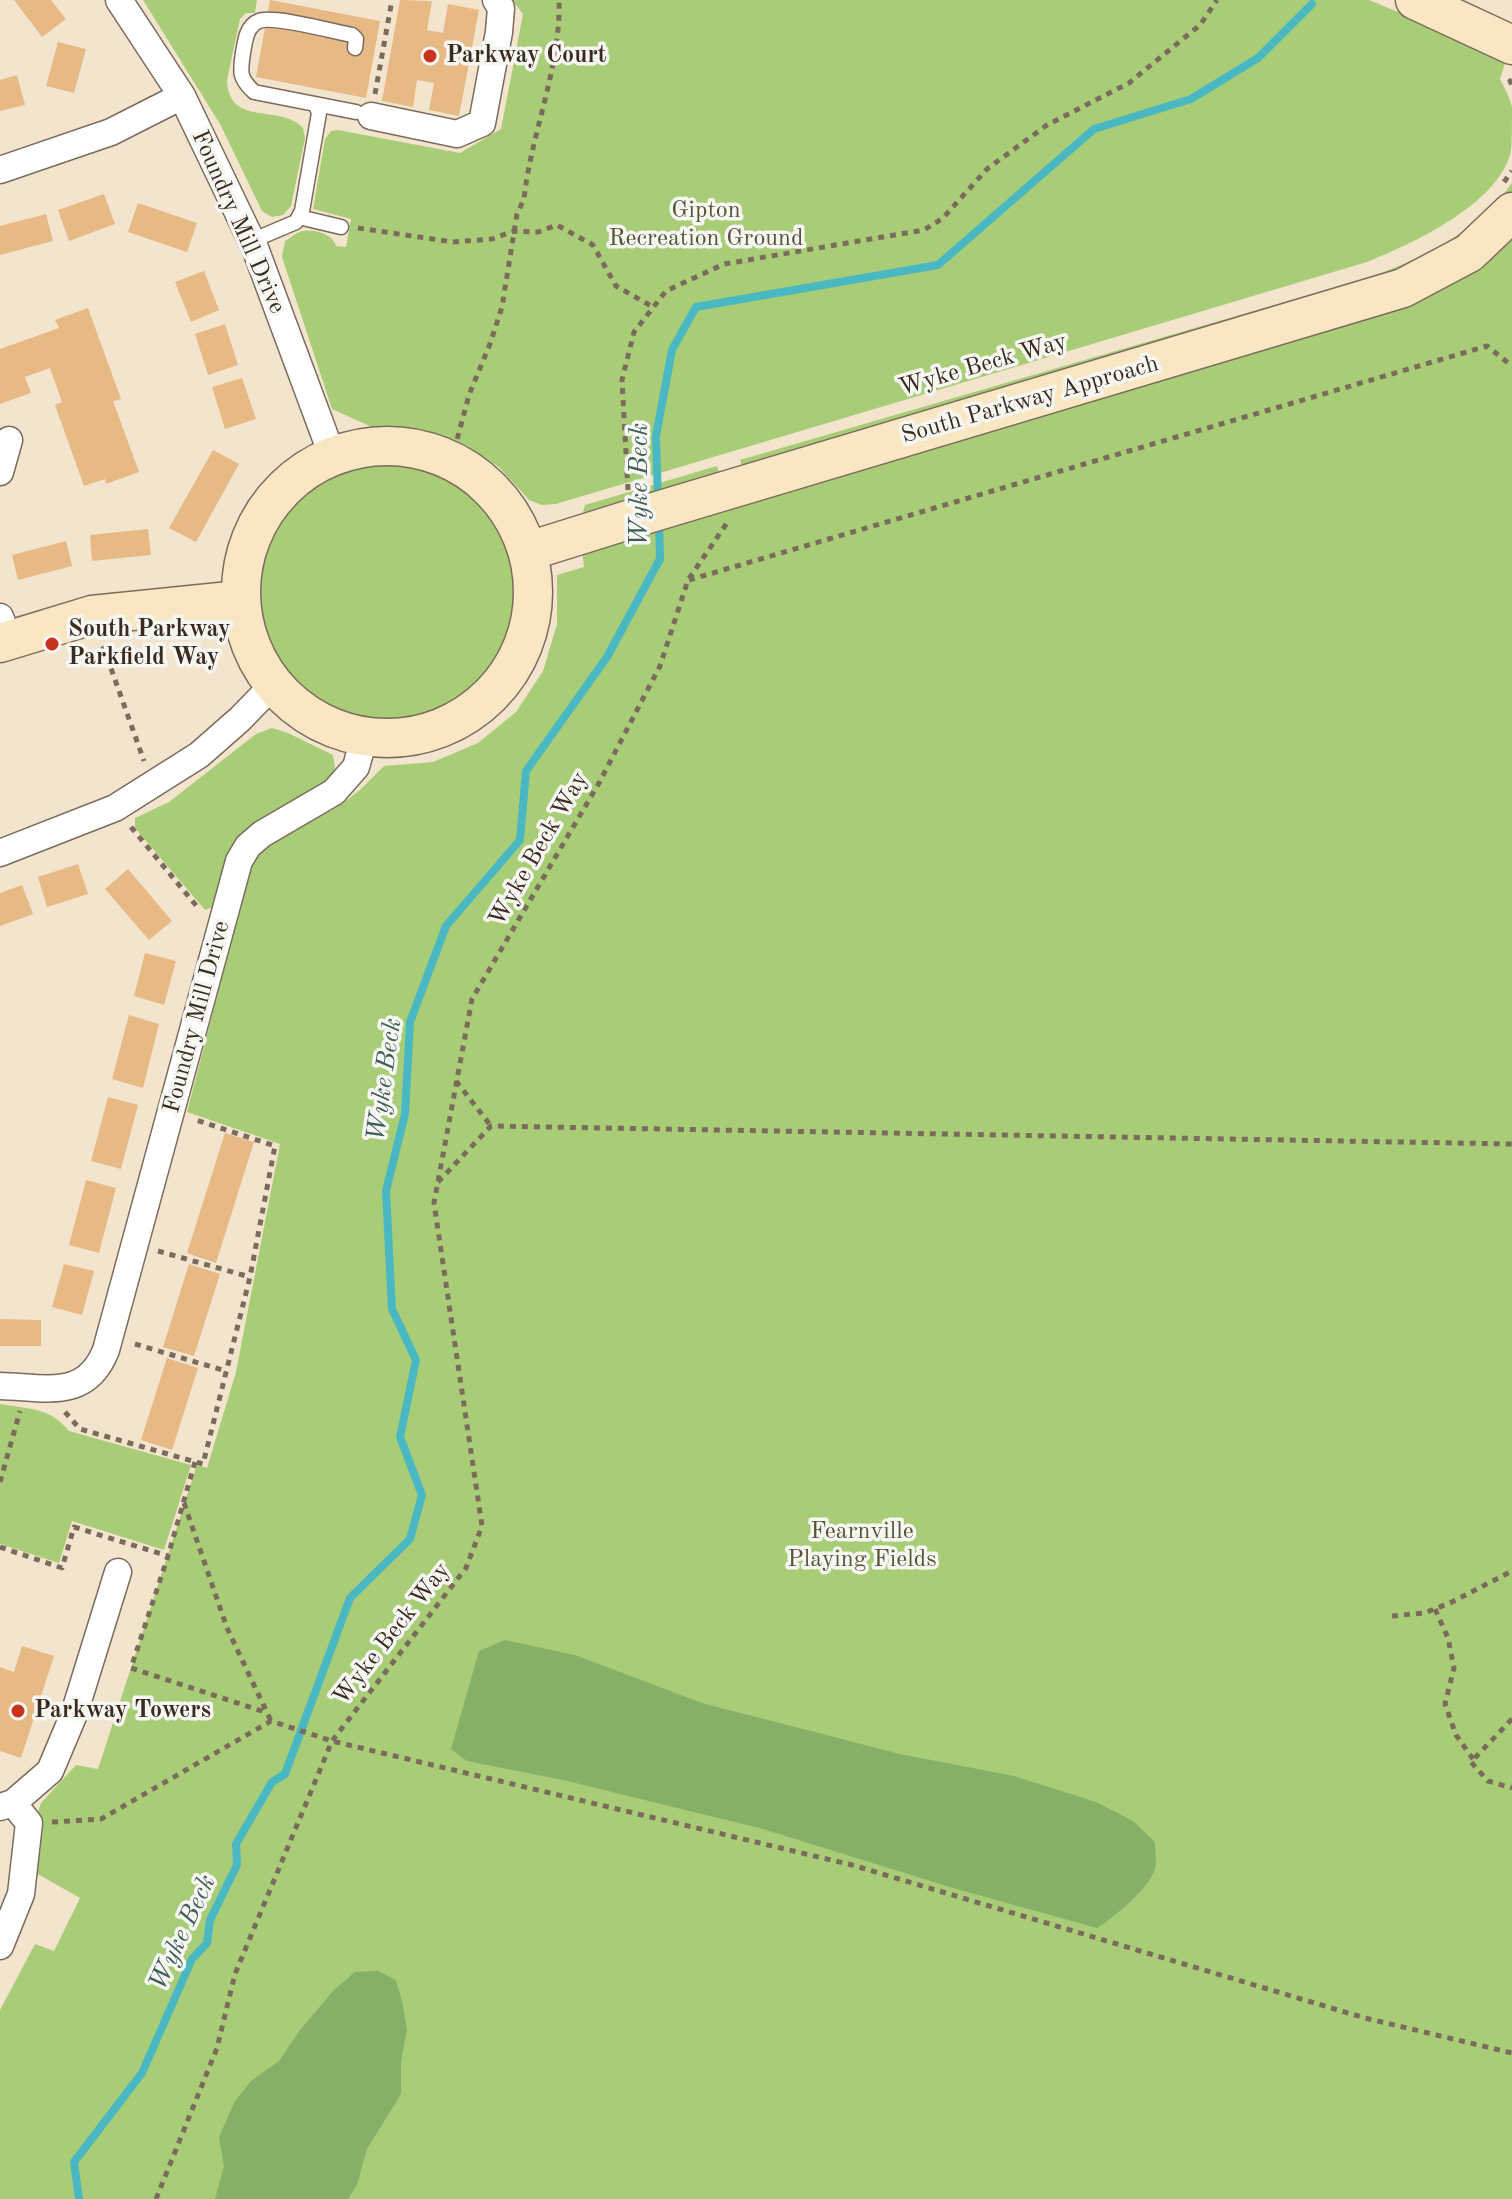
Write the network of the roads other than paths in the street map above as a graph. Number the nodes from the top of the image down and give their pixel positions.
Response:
1 (119, 0) edge
2 (496, 0) edge
3 (1415, 0) edge
4 (1512, 45) edge
5 (355, 48) dead end
6 (182, 96) junction
7 (316, 105) junction
8 (364, 114) joint
9 (0, 170) edge
10 (1508, 198) edge
11 (299, 217) junction
12 (341, 227) dead end
13 (251, 241) junction
14 (9, 440) dead end
15 (332, 455) junction
16 (0, 472) edge
17 (529, 551) junction
18 (240, 600) junction
19 (3, 634) edge
20 (273, 685) junction
21 (364, 738) junction
22 (0, 853) edge
23 (0, 1386) edge
24 (118, 1572) dead end
25 (14, 1811) edge
26 (0, 1946) edge

1 - 6 street, Foundry Mill Drive
2 - 8 street
3 - 4 street
5 - 7 lane
6 - 9 street
6 - 13 street, Foundry Mill Drive
7 - 8 lane
7 - 11 lane
10 - 17 street, South Parkway Approach
11 - 12 lane
11 - 13 lane
13 - 15 street, Foundry Mill Drive
14 - 16 street
15 - 17 street
15 - 18 street
17 - 21 street
18 - 19 street
18 - 20 street
20 - 21 street
20 - 22 street
21 - 23 street, Foundry Mill Drive
24 - 25 street
25 - 26 street

